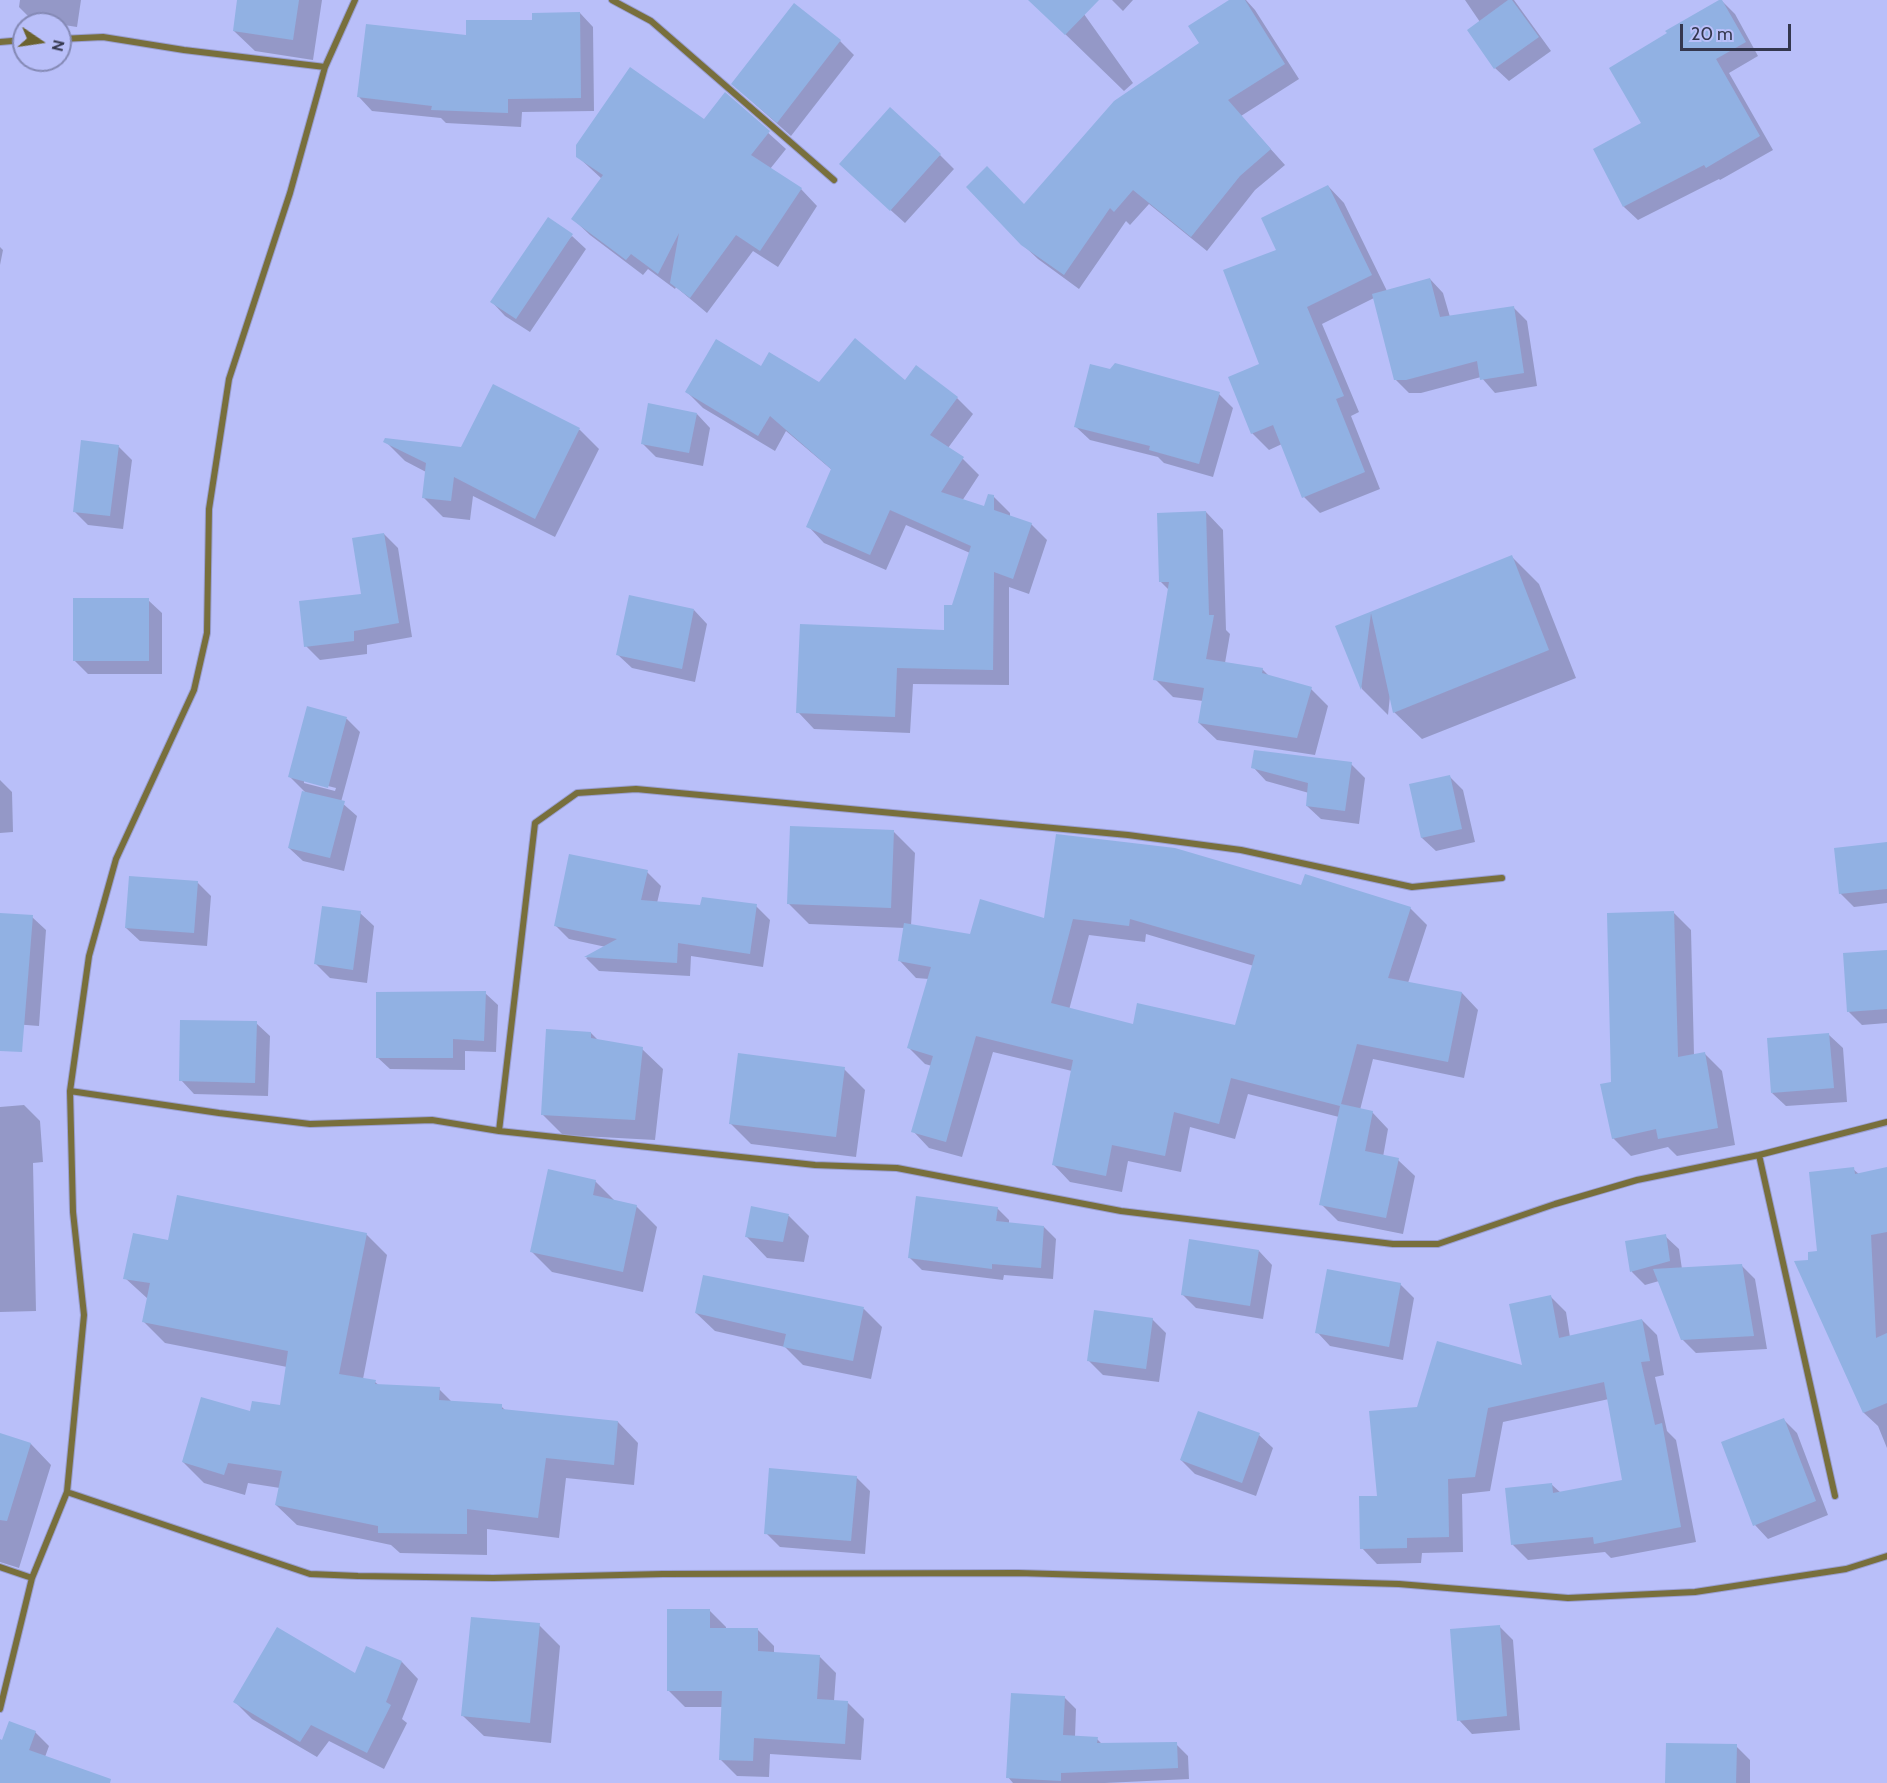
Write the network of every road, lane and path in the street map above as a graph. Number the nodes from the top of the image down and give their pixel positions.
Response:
1 (355, 0) edge
2 (612, 0) edge
3 (72, 38) edge
4 (325, 68) junction
5 (834, 180) dead end
6 (1502, 878) dead end
7 (70, 1091) junction
8 (1887, 1122) edge
9 (499, 1131) junction
10 (1759, 1155) junction
11 (67, 1492) junction
12 (1835, 1496) dead end
13 (1887, 1556) edge
14 (0, 1567) edge
15 (32, 1578) junction
16 (0, 1708) edge

1 - 4 street
2 - 5 street
3 - 4 street
4 - 7 street
6 - 9 street
7 - 9 street
7 - 11 street
8 - 10 street
9 - 10 street
10 - 12 street
11 - 13 street
11 - 15 street
14 - 15 street
15 - 16 street

